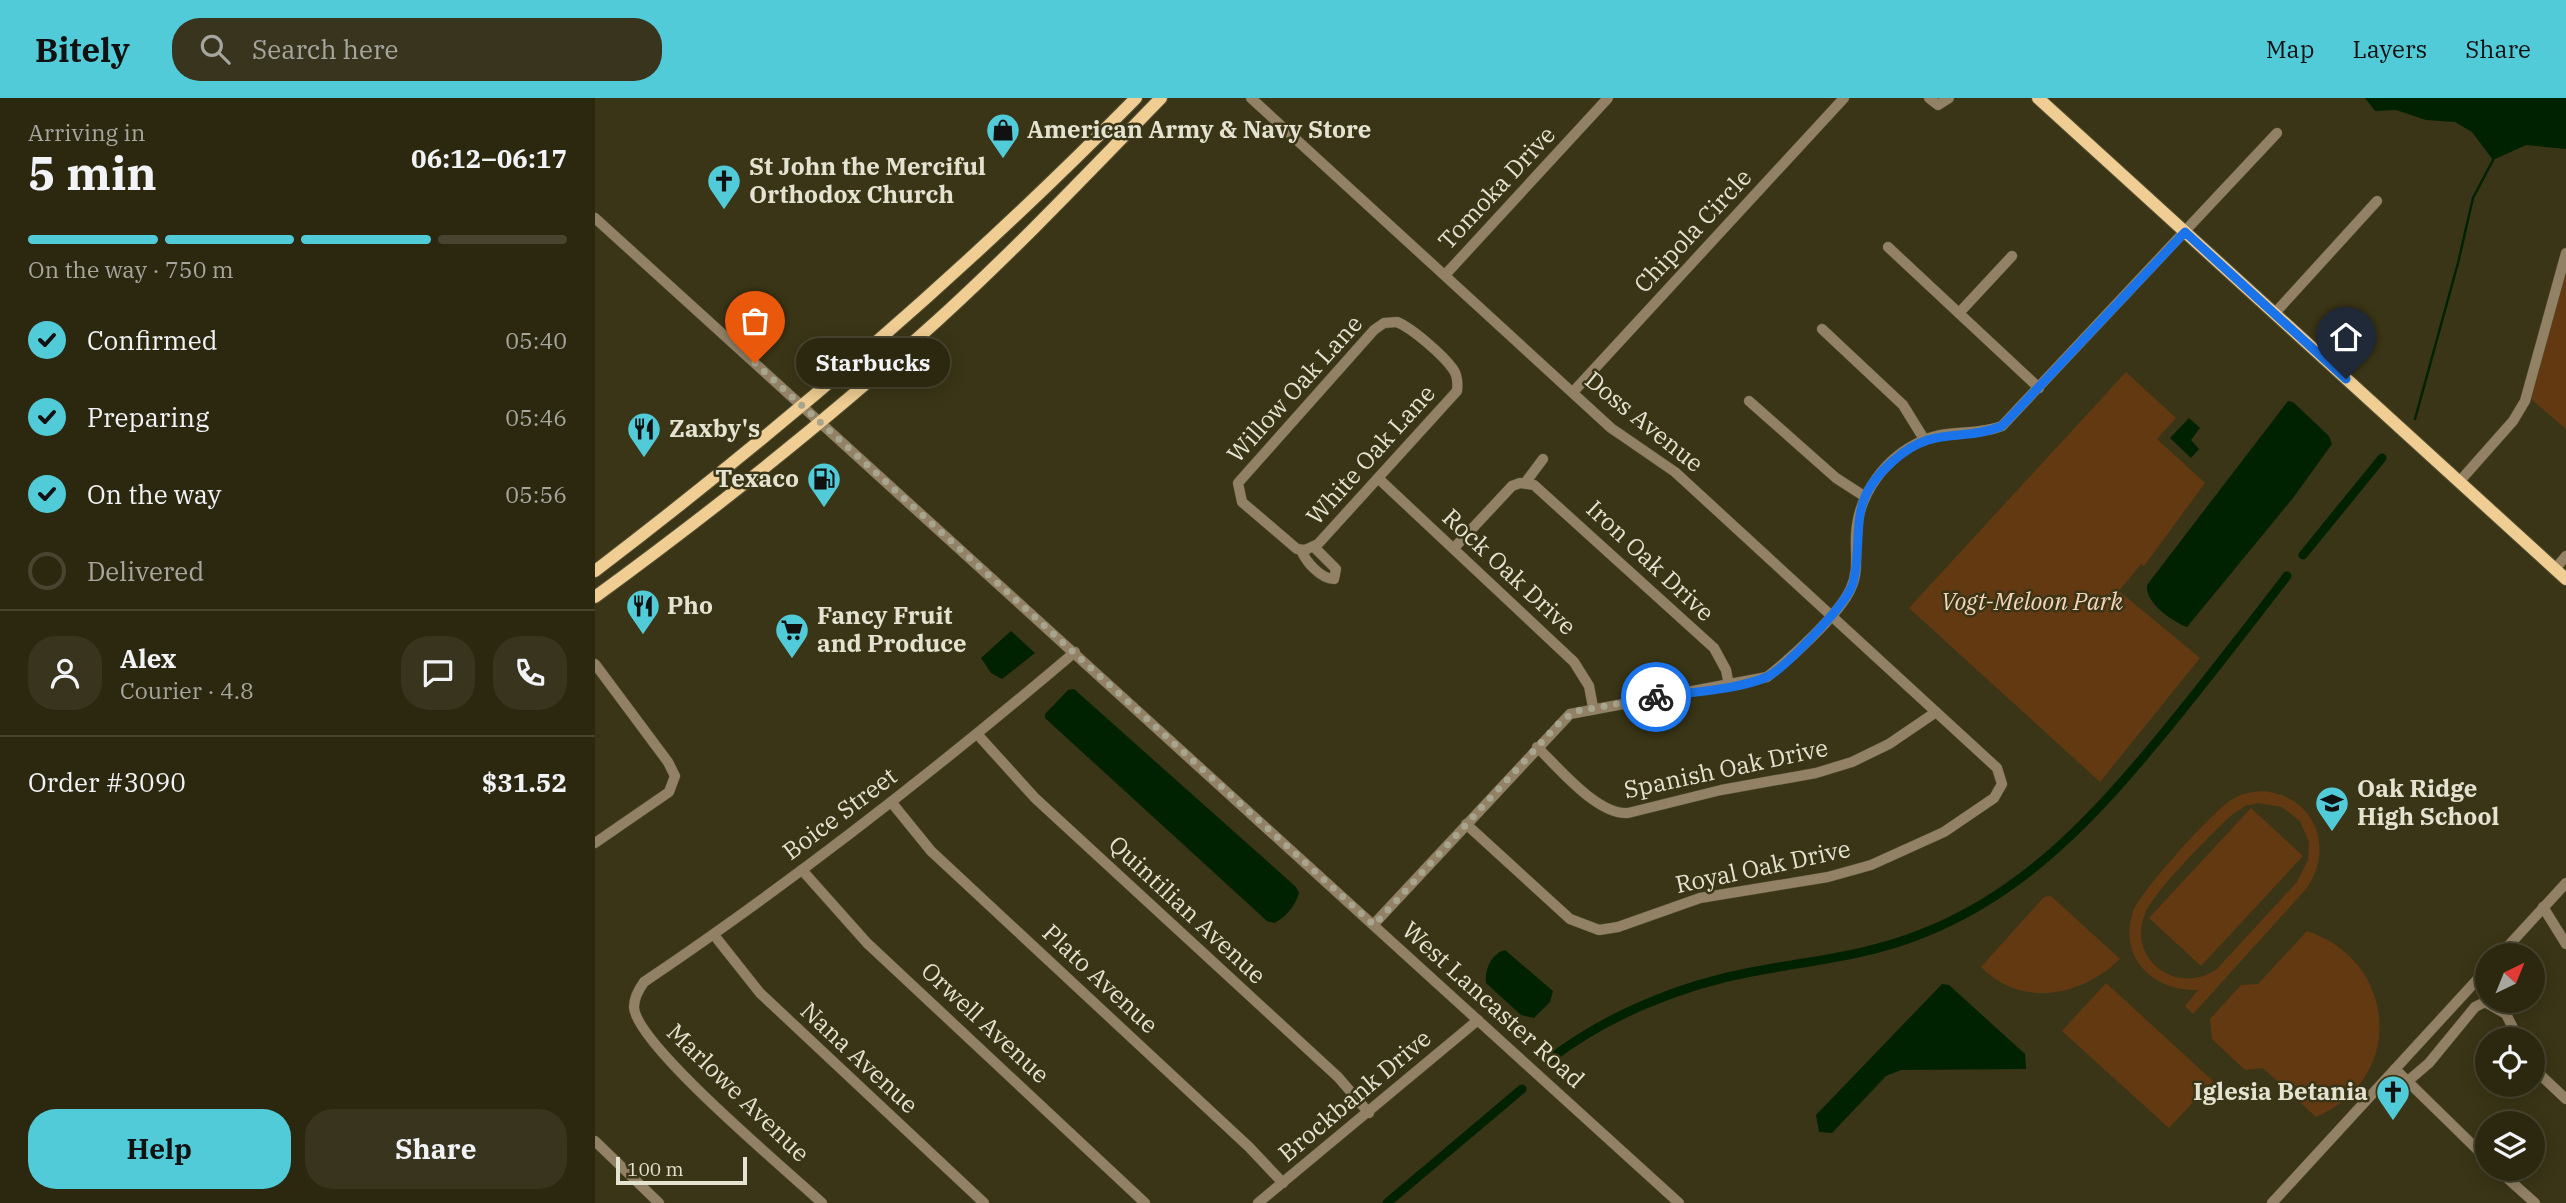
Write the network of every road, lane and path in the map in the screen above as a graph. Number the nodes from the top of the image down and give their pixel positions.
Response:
1 (1136, 98) edge
2 (1161, 98) edge
3 (1251, 98) edge
4 (1608, 98) edge
5 (1844, 98) edge
6 (1929, 98) edge
7 (1949, 98) edge
8 (2038, 98) edge
9 (2277, 133) dead end
10 (1085, 150) junction
11 (1082, 178) junction
12 (2377, 201) dead end
13 (595, 218) edge
14 (2185, 232) junction
15 (1888, 247) dead end
16 (2566, 253) edge
17 (2012, 256) dead end
18 (1445, 275) junction
19 (1959, 313) junction
20 (2275, 313) junction
21 (1822, 328) dead end
22 (1430, 348) joint
23 (2039, 388) junction
24 (1573, 392) junction
25 (1749, 401) dead end
26 (801, 405) junction
27 (819, 423) junction
28 (1924, 439) junction
29 (1543, 458) dead end
30 (1379, 479) junction
31 (2459, 482) junction
32 (1525, 483) junction
33 (1864, 496) junction
34 (1269, 527) joint
35 (1314, 547) junction
36 (1454, 548) junction
37 (1301, 550) junction
38 (2566, 556) edge
39 (2555, 569) junction
40 (595, 570) edge
41 (2566, 579) edge
42 (595, 597) edge
43 (1830, 616) junction
44 (1076, 653) junction
45 (595, 664) edge
46 (1729, 685) junction
47 (1593, 707) junction
48 (1936, 712) junction
49 (978, 735) junction
50 (1537, 747) junction
51 (2001, 784) joint
52 (892, 803) junction
53 (1466, 824) junction
54 (595, 843) edge
55 (802, 870) junction
56 (2566, 883) edge
57 (2543, 907) junction
58 (1374, 925) junction
59 (714, 935) junction
60 (2511, 943) edge
61 (2566, 944) edge
62 (2475, 982) edge
63 (634, 1008) joint
64 (1479, 1020) junction
65 (2512, 1027) edge
66 (2395, 1069) junction
67 (2545, 1079) edge
68 (2408, 1081) junction
69 (2566, 1099) edge
70 (1369, 1113) junction
71 (595, 1141) edge
72 (2475, 1148) edge
73 (2510, 1181) edge
74 (1283, 1183) junction
75 (659, 1203) edge
76 (822, 1203) edge
77 (984, 1203) edge
78 (1145, 1203) edge
79 (1258, 1203) edge
80 (1679, 1203) edge
81 (2272, 1203) edge
82 (2535, 1203) edge

1 - 10 main road
2 - 11 main road
3 - 18 street, Doss Avenue
4 - 18 street, Tomoka Drive
5 - 24 street, Chipola Circle
6 - 7 street
8 - 14 main road
9 - 14 street
10 - 11 main road
10 - 26 main road
11 - 27 main road
12 - 20 street
13 - 26 street, West Lancaster Road
14 - 20 main road
14 - 23 street
15 - 19 street
16 - 31 street
17 - 19 street
18 - 24 street, Doss Avenue
19 - 23 street
20 - 31 main road
21 - 28 street
22 - 30 street, White Oak Lane
22 - 34 street, Willow Oak Lane
23 - 28 street
24 - 43 street, Doss Avenue
25 - 33 street
26 - 27 street, West Lancaster Road
26 - 40 main road
27 - 42 main road
27 - 44 street, West Lancaster Road
28 - 33 street
29 - 32 street
30 - 35 street, White Oak Lane
30 - 36 street, Rock Oak Drive
31 - 39 main road
32 - 36 street
32 - 46 street, Iron Oak Drive
33 - 43 street
34 - 37 street, White Oak Lane
35 - 37 street, White Oak Lane
35 - 37 street
36 - 47 street, Rock Oak Drive
38 - 39 street
39 - 41 main road
43 - 46 street
43 - 48 street, Doss Avenue
44 - 49 street, Boice Street
44 - 58 street, West Lancaster Road
45 - 54 street
46 - 47 street
47 - 50 street
48 - 50 street, Spanish Oak Drive
48 - 51 street, Doss Avenue
49 - 52 street, Boice Street
49 - 70 street, Quintilian Avenue
50 - 53 street
51 - 53 street, Royal Oak Drive
52 - 55 street, Boice Street
52 - 74 street, Plato Avenue
53 - 58 street
55 - 59 street, Boice Street
55 - 78 street, Orwell Avenue
56 - 57 street
57 - 60 street
57 - 61 street
58 - 64 street, West Lancaster Road
59 - 63 street, Boice Street
59 - 77 street, Nana Avenue
62 - 66 street
63 - 76 street, Marlowe Avenue
64 - 70 street, Brockbank Drive
64 - 80 street, West Lancaster Road
65 - 68 street
66 - 68 street
66 - 81 street
67 - 69 street
68 - 72 street
70 - 74 street, Brockbank Drive
71 - 75 street
73 - 82 street
74 - 79 street, Brockbank Drive

